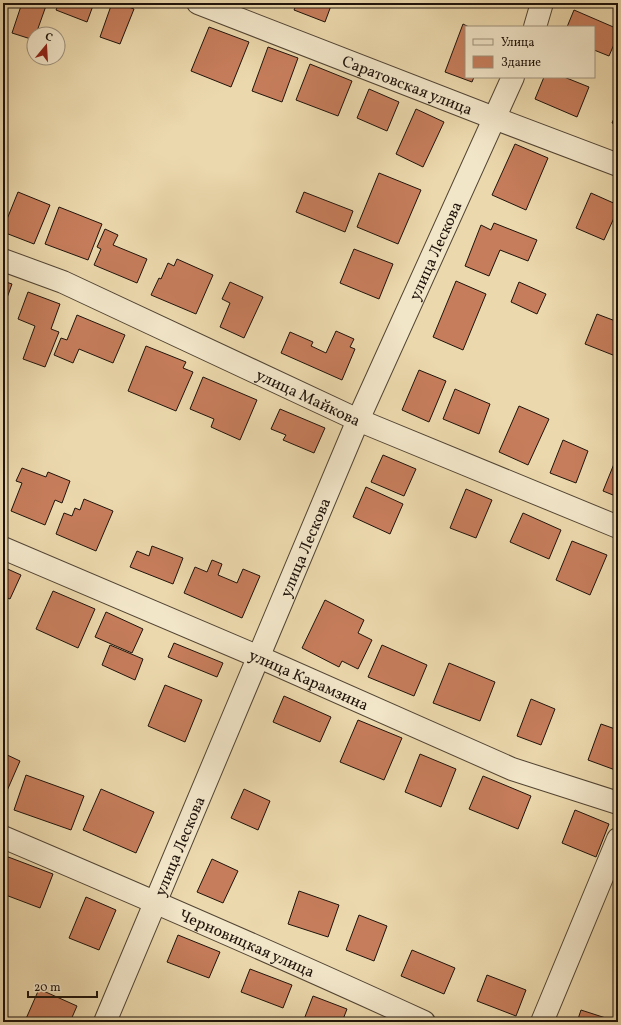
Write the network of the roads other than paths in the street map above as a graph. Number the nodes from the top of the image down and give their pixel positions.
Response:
1 (198, 3) edge
2 (542, 3) edge
3 (535, 26) edge
4 (513, 78) edge
5 (494, 118) junction
6 (618, 164) edge
7 (3, 260) edge
8 (358, 420) junction
9 (618, 527) edge
10 (3, 548) edge
11 (259, 657) junction
12 (618, 803) edge
13 (3, 837) edge
14 (618, 839) edge
15 (156, 902) junction
16 (105, 1022) edge
17 (424, 1022) edge
18 (542, 1022) edge

1 - 5 street, Саратовская улица
2 - 3 street
4 - 5 street, улица Лескова
5 - 6 street, Саратовская улица
5 - 8 street, улица Лескова
7 - 8 street, улица Майкова
8 - 9 street, улица Майкова
8 - 11 street, улица Лескова
10 - 11 street, улица Карамзина
11 - 12 street, улица Карамзина
11 - 15 street, улица Лескова
13 - 15 street, Черновицкая улица
14 - 18 street
15 - 16 street, улица Лескова
15 - 17 street, Черновицкая улица

